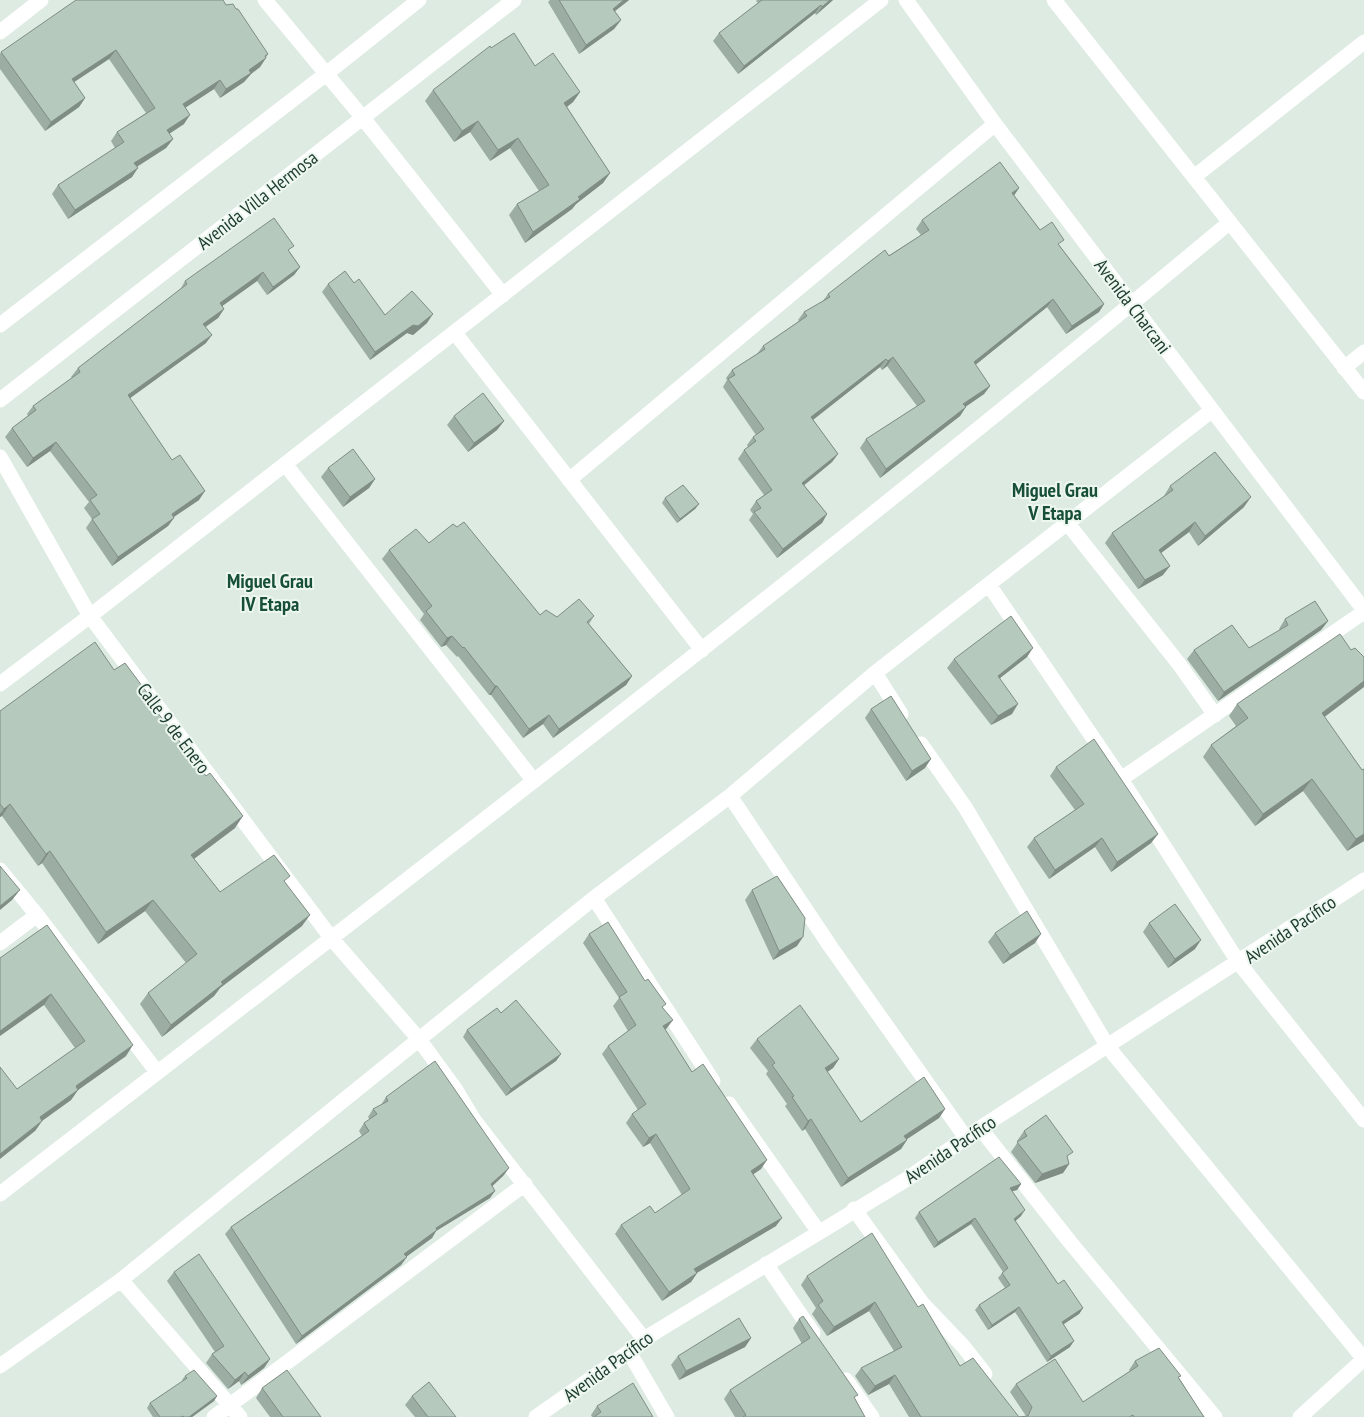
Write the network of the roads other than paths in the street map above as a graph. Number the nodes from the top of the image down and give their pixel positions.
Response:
1 (40, 0) edge
2 (265, 0) edge
3 (419, 0) edge
4 (514, 0) edge
5 (881, 0) edge
6 (906, 0) edge
7 (1054, 0) edge
8 (0, 32) edge
9 (1364, 42) edge
10 (326, 74) junction
11 (363, 118) junction
12 (995, 124) junction
13 (1194, 177) junction
14 (1230, 222) junction
15 (503, 295) junction
16 (1132, 304) junction
17 (0, 324) edge
18 (454, 333) junction
19 (1364, 352) edge
20 (1344, 368) junction
21 (1364, 392) edge
22 (0, 400) edge
23 (1211, 411) junction
24 (0, 457) edge
25 (286, 464) junction
26 (570, 480) junction
27 (1068, 524) junction
28 (989, 585) junction
29 (1364, 611) edge
30 (90, 616) junction
31 (702, 650) junction
32 (875, 673) junction
33 (0, 684) edge
34 (1215, 715) junction
35 (1122, 779) junction
36 (534, 781) junction
37 (730, 796) junction
38 (0, 870) edge
39 (1364, 880) edge
40 (594, 898) junction
41 (37, 915) junction
42 (332, 939) junction
43 (0, 943) edge
44 (1239, 962) junction
45 (418, 1038) junction
46 (1108, 1047) junction
47 (157, 1072) junction
48 (1364, 1120) edge
49 (980, 1128) junction
50 (966, 1138) junction
51 (525, 1184) junction
52 (0, 1194) edge
53 (854, 1209) junction
54 (818, 1231) junction
55 (766, 1264) junction
56 (122, 1280) junction
57 (644, 1339) junction
58 (823, 1346) edge
59 (629, 1352) junction
60 (1364, 1359) edge
61 (835, 1364) edge
62 (0, 1366) edge
63 (995, 1387) edge
64 (235, 1411) edge
65 (214, 1417) edge
66 (536, 1417) edge
67 (667, 1417) edge
68 (872, 1417) edge
69 (1215, 1417) edge
70 (1300, 1417) edge

1 - 8 street
2 - 10 street
3 - 10 street
4 - 11 street, Avenida Villa Hermosa
5 - 15 street
6 - 12 street, Avenida Charcani
7 - 13 street
9 - 13 street
10 - 11 street
10 - 17 street
11 - 15 street
11 - 22 street, Avenida Villa Hermosa
12 - 16 street, Avenida Charcani
12 - 26 street
13 - 14 street
14 - 16 street
14 - 20 street
15 - 18 street
16 - 23 street, Avenida Charcani
16 - 31 street
18 - 25 street
18 - 26 street
19 - 20 street
20 - 21 street
23 - 27 street
23 - 29 street, Avenida Charcani
24 - 30 street, Calle 9 de Enero
25 - 30 street
25 - 36 street
26 - 31 street
27 - 28 street
27 - 34 street
28 - 32 street
28 - 35 street
29 - 34 street
30 - 33 street
30 - 42 street, Calle 9 de Enero
31 - 36 street
32 - 37 street
32 - 46 street
34 - 35 street
35 - 44 street
36 - 42 street
37 - 40 street
37 - 50 street
38 - 41 street
39 - 44 street, Avenida Pacífico
40 - 45 street
40 - 54 street
41 - 43 street
41 - 47 street
42 - 45 street, Calle 9 de Enero
42 - 47 street
44 - 46 street, Avenida Pacífico
44 - 48 street
45 - 51 street, Calle 9 de Enero
45 - 56 street
46 - 49 street, Avenida Pacífico
46 - 60 street
47 - 52 street
49 - 50 street, Avenida Pacífico
49 - 69 street
50 - 53 street, Avenida Pacífico
51 - 57 street, Calle 9 de Enero
51 - 64 street
53 - 54 street, Avenida Pacífico
53 - 63 street
54 - 55 street, Avenida Pacífico
55 - 57 street, Avenida Pacífico
55 - 58 street
56 - 62 street
56 - 64 street
57 - 59 street, Avenida Pacífico
59 - 66 street, Avenida Pacífico
59 - 67 street
60 - 70 street
61 - 68 street
64 - 65 street

